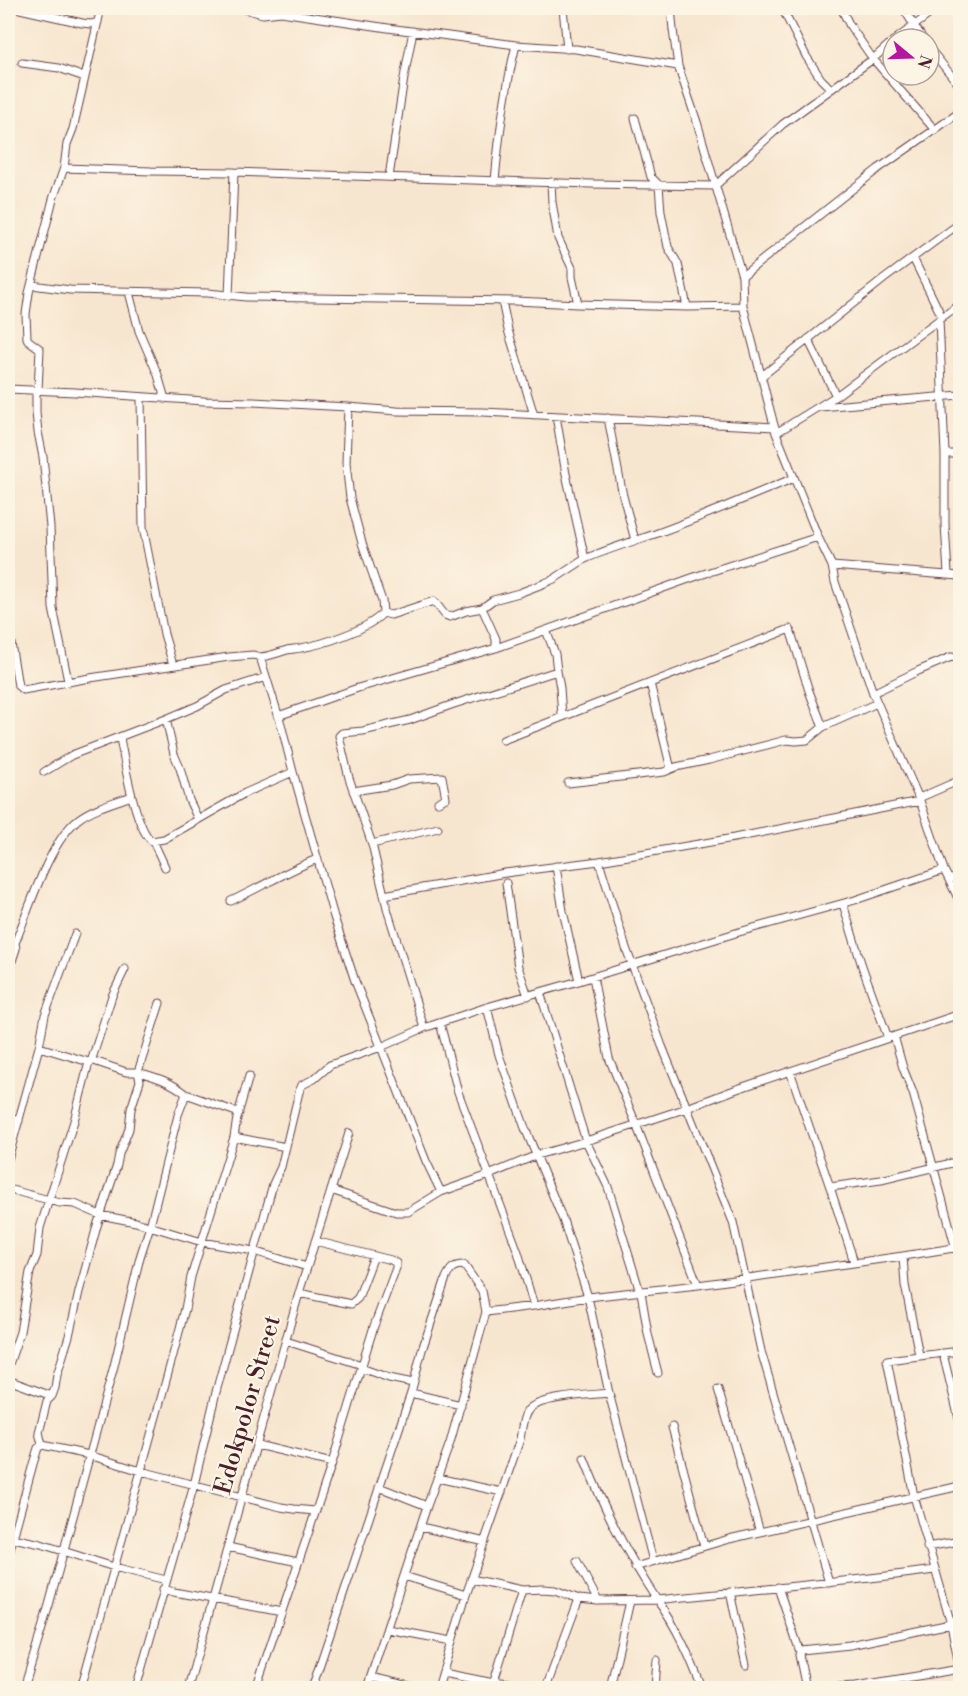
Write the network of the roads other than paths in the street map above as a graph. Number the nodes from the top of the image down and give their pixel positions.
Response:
1 (101, 8) edge
2 (240, 8) edge
3 (563, 8) edge
4 (671, 8) edge
5 (782, 8) edge
6 (841, 8) edge
7 (903, 8) edge
8 (938, 8) edge
9 (20, 9) edge
10 (98, 22) junction
11 (914, 25) junction
12 (911, 27) edge
13 (413, 32) junction
14 (516, 45) junction
15 (567, 49) junction
16 (881, 52) edge
17 (873, 59) junction
18 (22, 63) dead end
19 (941, 63) edge
20 (678, 66) junction
21 (84, 77) junction
22 (960, 86) edge
23 (831, 89) junction
24 (960, 112) edge
25 (635, 118) dead end
26 (935, 130) junction
27 (64, 168) junction
28 (234, 172) junction
29 (389, 177) junction
30 (495, 181) junction
31 (551, 182) junction
32 (659, 185) junction
33 (715, 186) junction
34 (958, 225) edge
35 (960, 236) edge
36 (913, 258) junction
37 (742, 276) junction
38 (32, 285) junction
39 (129, 292) junction
40 (229, 296) junction
41 (502, 301) junction
42 (578, 304) junction
43 (960, 304) edge
44 (743, 306) junction
45 (687, 307) junction
46 (941, 318) junction
47 (808, 339) junction
48 (762, 376) junction
49 (8, 389) edge
50 (38, 390) junction
51 (960, 395) edge
52 (836, 396) junction
53 (141, 397) junction
54 (942, 397) junction
55 (165, 399) junction
56 (348, 407) junction
57 (819, 407) junction
58 (534, 415) junction
59 (556, 416) junction
60 (608, 418) junction
61 (776, 430) junction
62 (945, 454) junction
63 (960, 454) edge
64 (794, 478) junction
65 (818, 537) junction
66 (635, 540) junction
67 (585, 559) junction
68 (832, 566) junction
69 (948, 574) junction
70 (960, 576) edge
71 (482, 608) junction
72 (383, 613) junction
73 (8, 624) edge
74 (546, 630) junction
75 (496, 648) junction
76 (260, 657) junction
77 (960, 661) edge
78 (173, 665) junction
79 (557, 672) junction
80 (266, 677) junction
81 (68, 681) junction
82 (650, 683) junction
83 (873, 693) junction
84 (878, 703) junction
85 (278, 716) junction
86 (562, 716) junction
87 (166, 719) junction
88 (823, 727) junction
89 (120, 738) junction
90 (503, 740) dead end
91 (671, 769) junction
92 (44, 772) dead end
93 (293, 772) junction
94 (960, 780) edge
95 (568, 783) dead end
96 (353, 791) junction
97 (132, 796) junction
98 (920, 800) junction
99 (438, 802) dead end
100 (198, 819) junction
101 (438, 828) dead end
102 (153, 841) junction
103 (372, 844) junction
104 (317, 859) junction
105 (599, 861) junction
106 (556, 866) junction
107 (165, 867) dead end
108 (944, 870) junction
109 (960, 875) edge
110 (950, 880) junction
111 (507, 883) dead end
112 (384, 895) junction
113 (231, 901) dead end
114 (960, 902) edge
115 (843, 904) junction
116 (75, 934) dead end
117 (8, 938) edge
118 (15, 943) junction
119 (633, 964) junction
120 (125, 969) dead end
121 (8, 973) edge
122 (593, 977) junction
123 (579, 981) junction
124 (540, 992) junction
125 (528, 996) junction
126 (160, 1003) dead end
127 (487, 1007) junction
128 (960, 1014) edge
129 (440, 1023) junction
130 (424, 1028) junction
131 (891, 1037) junction
132 (39, 1047) junction
133 (381, 1047) junction
134 (90, 1062) junction
135 (790, 1071) junction
136 (138, 1072) junction
137 (249, 1076) dead end
138 (186, 1094) junction
139 (687, 1108) junction
140 (238, 1113) junction
141 (8, 1117) edge
142 (19, 1121) junction
143 (636, 1124) junction
144 (349, 1133) dead end
145 (234, 1137) junction
146 (586, 1141) junction
147 (286, 1147) junction
148 (537, 1155) junction
149 (8, 1159) edge
150 (960, 1161) edge
151 (934, 1168) junction
152 (489, 1175) junction
153 (830, 1187) junction
154 (8, 1189) edge
155 (331, 1190) junction
156 (441, 1192) junction
157 (50, 1199) junction
158 (100, 1215) junction
159 (150, 1226) junction
160 (315, 1241) junction
161 (202, 1242) junction
162 (958, 1248) edge
163 (254, 1251) junction
164 (374, 1256) junction
165 (903, 1256) junction
166 (854, 1262) junction
167 (307, 1268) junction
168 (745, 1278) junction
169 (698, 1285) junction
170 (640, 1292) junction
171 (299, 1293) junction
172 (588, 1297) junction
173 (534, 1306) junction
174 (486, 1312) junction
175 (286, 1341) junction
176 (960, 1351) edge
177 (943, 1354) junction
178 (919, 1355) junction
179 (362, 1366) junction
180 (8, 1367) edge
181 (658, 1373) dead end
182 (8, 1380) edge
183 (413, 1383) junction
184 (718, 1389) dead end
185 (411, 1393) junction
186 (609, 1393) junction
187 (52, 1396) junction
188 (461, 1405) junction
189 (960, 1423) edge
190 (672, 1427) dead end
191 (257, 1444) junction
192 (42, 1445) junction
193 (89, 1455) junction
194 (584, 1458) dead end
195 (332, 1462) junction
196 (141, 1471) junction
197 (437, 1478) junction
198 (194, 1485) junction
199 (960, 1486) edge
200 (379, 1487) junction
201 (502, 1492) junction
202 (242, 1496) junction
203 (914, 1496) junction
204 (427, 1506) junction
205 (315, 1510) junction
206 (809, 1520) junction
207 (421, 1527) junction
208 (760, 1532) junction
209 (10, 1537) edge
210 (960, 1540) edge
211 (484, 1542) junction
212 (704, 1546) junction
213 (927, 1546) junction
214 (228, 1547) junction
215 (63, 1551) junction
216 (8, 1558) edge
217 (577, 1561) dead end
218 (298, 1562) junction
219 (653, 1562) junction
220 (114, 1567) junction
221 (635, 1567) junction
222 (934, 1570) junction
223 (404, 1576) junction
224 (471, 1579) junction
225 (166, 1580) junction
226 (829, 1583) junction
227 (778, 1587) junction
228 (164, 1589) junction
229 (522, 1590) junction
230 (730, 1592) junction
231 (466, 1595) junction
232 (579, 1599) junction
233 (214, 1600) junction
234 (630, 1600) junction
235 (657, 1600) junction
236 (598, 1601) junction
237 (282, 1612) junction
238 (960, 1622) edge
239 (951, 1624) junction
240 (387, 1629) junction
241 (452, 1641) junction
242 (800, 1652) junction
243 (657, 1660) dead end
244 (746, 1665) dead end
245 (960, 1670) edge
246 (443, 1673) junction
247 (371, 1677) junction
248 (493, 1686) edge
249 (24, 1689) edge
250 (81, 1689) edge
251 (136, 1689) edge
252 (188, 1689) edge
253 (256, 1689) edge
254 (312, 1689) edge
255 (367, 1689) edge
256 (417, 1689) edge
257 (438, 1689) edge
258 (541, 1689) edge
259 (546, 1689) edge
260 (610, 1689) edge
261 (655, 1689) edge
262 (702, 1689) edge
263 (806, 1689) edge
264 (821, 1689) edge

1 - 10 street
2 - 13 street
3 - 15 street
4 - 20 street
5 - 23 street
6 - 17 street
7 - 11 street
8 - 11 street
9 - 10 street
10 - 21 street
11 - 12 street
13 - 14 street
13 - 29 street
14 - 15 street
14 - 30 street
15 - 20 street
16 - 17 street
17 - 23 street
17 - 26 street
18 - 21 street
19 - 22 street
20 - 33 street
21 - 27 street
23 - 33 street
24 - 26 street
25 - 32 street
26 - 37 street
27 - 28 street
27 - 38 street
28 - 29 street
28 - 40 street
29 - 30 street
30 - 31 street
31 - 32 street
31 - 42 street
32 - 33 street
32 - 45 street
33 - 37 street
34 - 35 street
34 - 36 street
36 - 46 street
36 - 47 street
37 - 44 street
38 - 39 street
38 - 50 street
39 - 40 street
39 - 55 street
40 - 41 street
41 - 42 street
41 - 58 street
42 - 45 street
43 - 46 street
44 - 45 street
44 - 48 street
46 - 52 street
46 - 54 street
47 - 48 street
47 - 52 street
48 - 61 street
49 - 50 street
50 - 53 street
50 - 81 street
51 - 54 street
52 - 57 street
53 - 55 street
53 - 78 street
54 - 57 street
54 - 62 street
55 - 56 street
56 - 58 street
56 - 72 street
57 - 61 street
58 - 59 street
59 - 60 street
59 - 67 street
60 - 61 street
60 - 66 street
61 - 64 street
62 - 63 street
62 - 69 street
64 - 65 street
64 - 66 street
65 - 68 street
65 - 74 street
66 - 67 street
67 - 71 street
68 - 69 street
68 - 83 street
69 - 70 street
71 - 72 street
71 - 75 street
72 - 76 street
73 - 81 street
74 - 75 street
74 - 79 street
75 - 85 street
76 - 78 street
76 - 80 street
77 - 83 street
78 - 81 street
79 - 86 street
79 - 96 street
80 - 85 street
80 - 87 street
82 - 86 street
82 - 88 street
82 - 91 street
83 - 84 street
84 - 88 street
84 - 98 street
85 - 93 street
86 - 90 street
87 - 89 street
87 - 100 street
88 - 91 street
89 - 92 street
89 - 97 street
91 - 95 street
93 - 100 street
93 - 104 street
94 - 98 street
96 - 99 street
96 - 103 street
97 - 102 street
97 - 118 street
98 - 105 street
98 - 108 street
100 - 102 street
101 - 103 street
102 - 107 street
103 - 112 street
104 - 113 street
104 - 133 street
105 - 106 street
105 - 119 street
106 - 112 street
106 - 123 street
108 - 110 street
108 - 115 street
109 - 110 street
110 - 114 street
111 - 125 street
112 - 130 street
115 - 119 street
115 - 131 street
116 - 132 street
117 - 118 street
118 - 121 street
119 - 122 street
119 - 139 street
120 - 134 street
122 - 123 street
122 - 143 street
123 - 124 street
124 - 125 street
124 - 146 street
125 - 127 street
126 - 136 street
127 - 129 street
127 - 148 street
128 - 131 street
129 - 130 street
129 - 152 street
130 - 133 street
131 - 135 street
131 - 151 street
132 - 134 street
132 - 142 street
133 - 147 street
133 - 156 street
134 - 136 street
134 - 157 street
135 - 139 street
135 - 153 street
136 - 138 street
136 - 158 street
137 - 140 street
138 - 140 street
138 - 159 street
139 - 143 street
139 - 168 street
140 - 145 street
141 - 142 street
142 - 149 street
143 - 146 street
143 - 169 street
144 - 155 street, Edokpolor Street
145 - 147 street
145 - 161 street
146 - 148 street
146 - 170 street
147 - 163 street
148 - 152 street
148 - 172 street
150 - 151 street
151 - 153 street
151 - 162 street
152 - 156 street
152 - 173 street
153 - 166 street
154 - 157 street
155 - 156 street
155 - 160 street, Edokpolor Street
157 - 158 street
157 - 180 street
158 - 159 street
158 - 187 street
159 - 161 street
159 - 193 street
160 - 164 street
160 - 167 street, Edokpolor Street
161 - 163 street
161 - 196 street
162 - 165 street
163 - 167 street
163 - 198 street
164 - 171 street
164 - 179 street
165 - 166 street
165 - 178 street
166 - 168 street
167 - 171 street, Edokpolor Street
168 - 169 street
168 - 206 street
169 - 170 street
170 - 172 street
170 - 181 street
171 - 175 street, Edokpolor Street
172 - 173 street
172 - 186 street
173 - 174 street
174 - 183 street
174 - 188 street
175 - 179 street
175 - 191 street, Edokpolor Street
176 - 177 street
177 - 178 street
177 - 189 street
178 - 203 street
179 - 183 street
179 - 195 street
182 - 187 street
183 - 185 street
184 - 208 street
185 - 188 street
185 - 200 street
186 - 201 street
186 - 219 street
187 - 192 street
188 - 197 street
190 - 212 street
191 - 195 street
191 - 202 street, Edokpolor Street
192 - 193 street
192 - 209 street
193 - 196 street
193 - 215 street
194 - 221 street
195 - 205 street
196 - 198 street
196 - 220 street
197 - 201 street
197 - 204 street
198 - 202 street
198 - 225 street
199 - 203 street
200 - 204 street
200 - 254 street
201 - 211 street
202 - 205 street
202 - 214 street, Edokpolor Street
203 - 206 street
203 - 213 street
204 - 207 street
205 - 218 street
206 - 208 street
206 - 226 street
207 - 211 street
207 - 223 street
208 - 212 street
209 - 215 street
209 - 216 street
210 - 213 street
211 - 224 street
212 - 219 street
213 - 222 street
214 - 218 street
214 - 233 street, Edokpolor Street
215 - 220 street
215 - 249 street
217 - 236 street
218 - 237 street
219 - 221 street
220 - 225 street
220 - 250 street
221 - 235 street
222 - 226 street
222 - 239 street
223 - 231 street
223 - 240 street
224 - 229 street
224 - 231 street
225 - 228 street
226 - 227 street
227 - 230 street
227 - 242 street
228 - 233 street
228 - 251 street
229 - 232 street
229 - 248 street
230 - 235 street
230 - 244 street
231 - 241 street
232 - 236 street
232 - 259 street
233 - 237 street
233 - 252 street, Edokpolor Street
234 - 235 street
234 - 236 street
234 - 260 street
235 - 262 street
237 - 253 street
238 - 239 street
239 - 242 street
239 - 245 street
240 - 241 street
240 - 247 street
241 - 246 street
242 - 263 street
243 - 261 street
245 - 264 street
246 - 248 street
246 - 257 street
247 - 255 street
247 - 256 street
248 - 258 street

